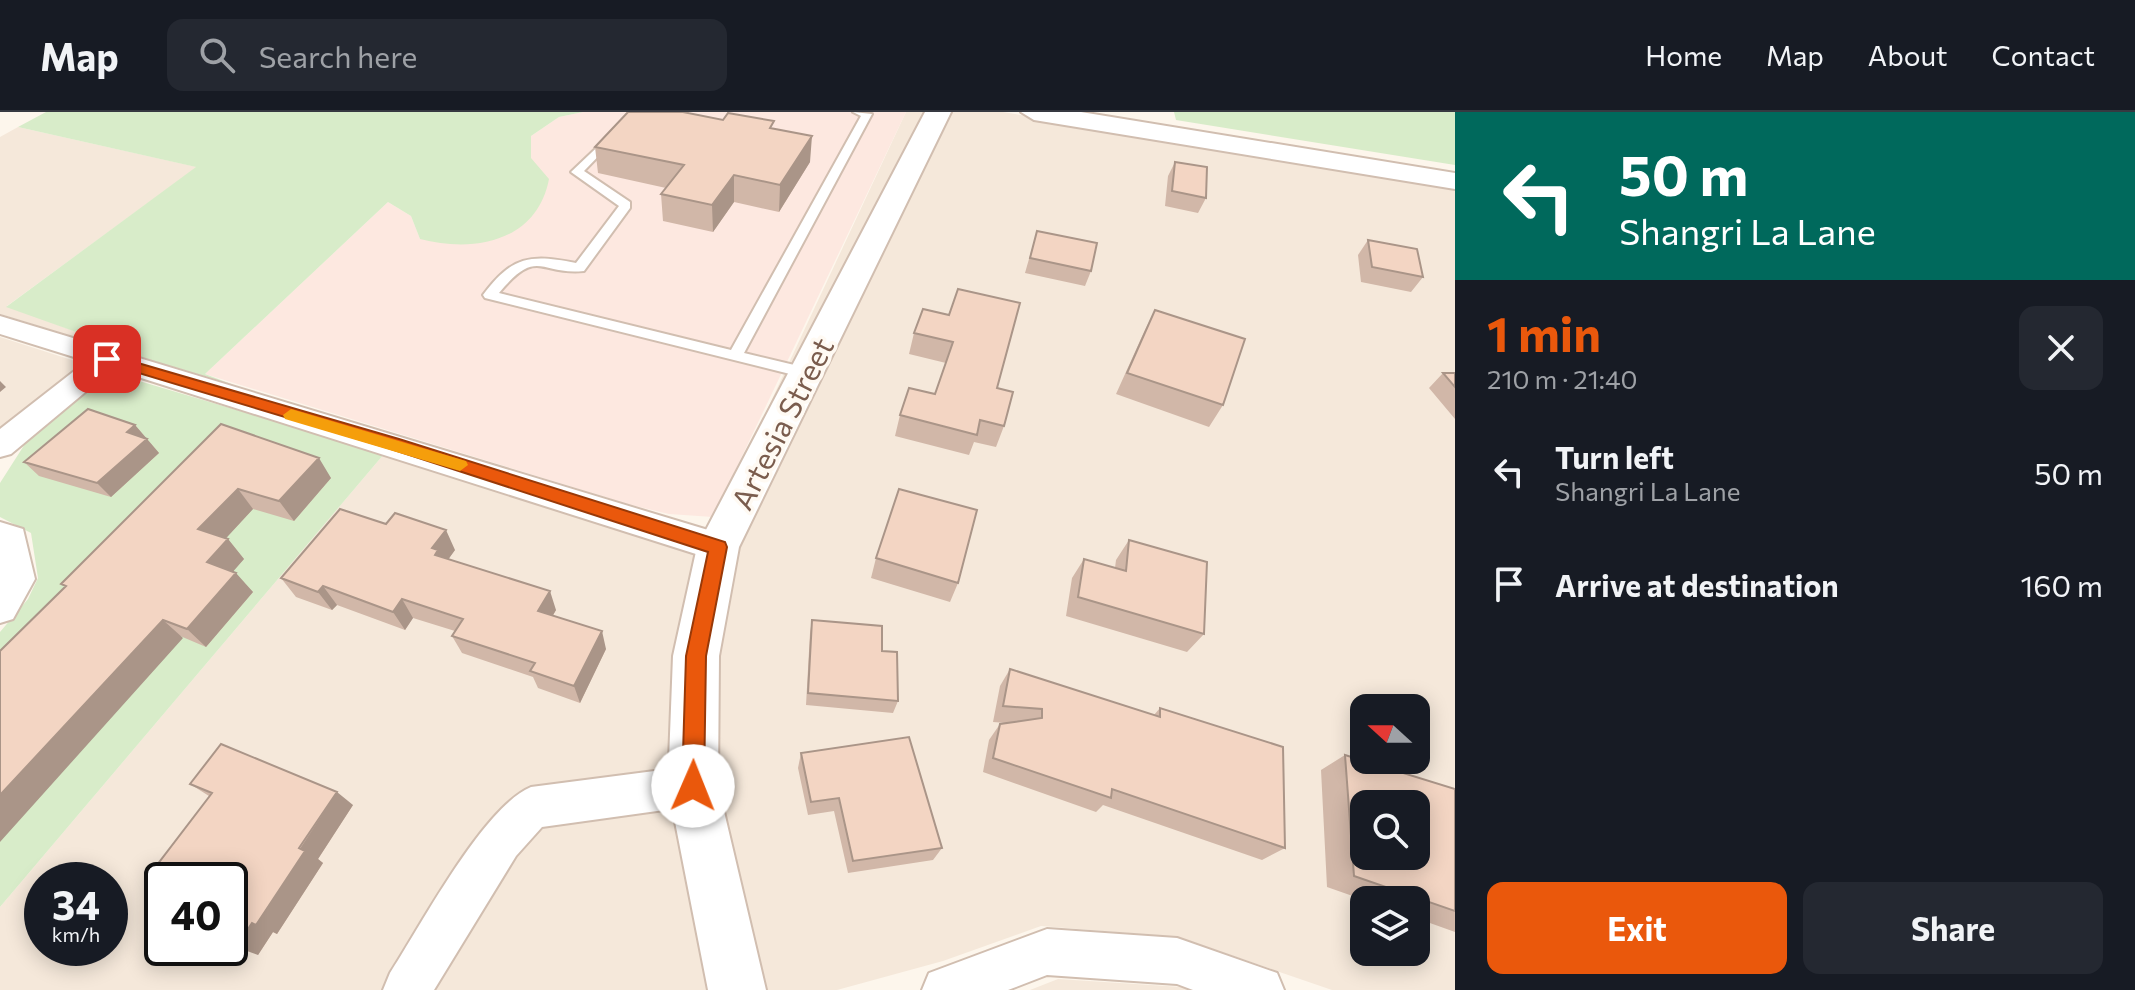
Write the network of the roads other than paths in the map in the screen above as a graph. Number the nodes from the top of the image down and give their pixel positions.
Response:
1 (858, 112) edge
2 (938, 112) edge
3 (1034, 112) edge
4 (617, 130) edge
5 (1455, 181) edge
6 (0, 325) edge
7 (735, 356) junction
8 (107, 359) junction
9 (806, 373) junction
10 (0, 446) edge
11 (0, 535) edge
12 (718, 547) junction
13 (0, 608) edge
14 (693, 786) junction
15 (407, 990) edge
16 (737, 990) edge
17 (946, 990) edge
18 (1260, 990) edge

1 - 7 lane
2 - 9 street, Artesia Street
3 - 5 street
4 - 7 lane
6 - 8 street
7 - 9 lane
8 - 10 street
8 - 12 street
9 - 12 street, Artesia Street
11 - 13 street
12 - 14 street, Artesia Street
14 - 15 street
14 - 16 street, Artesia Street
17 - 18 street

